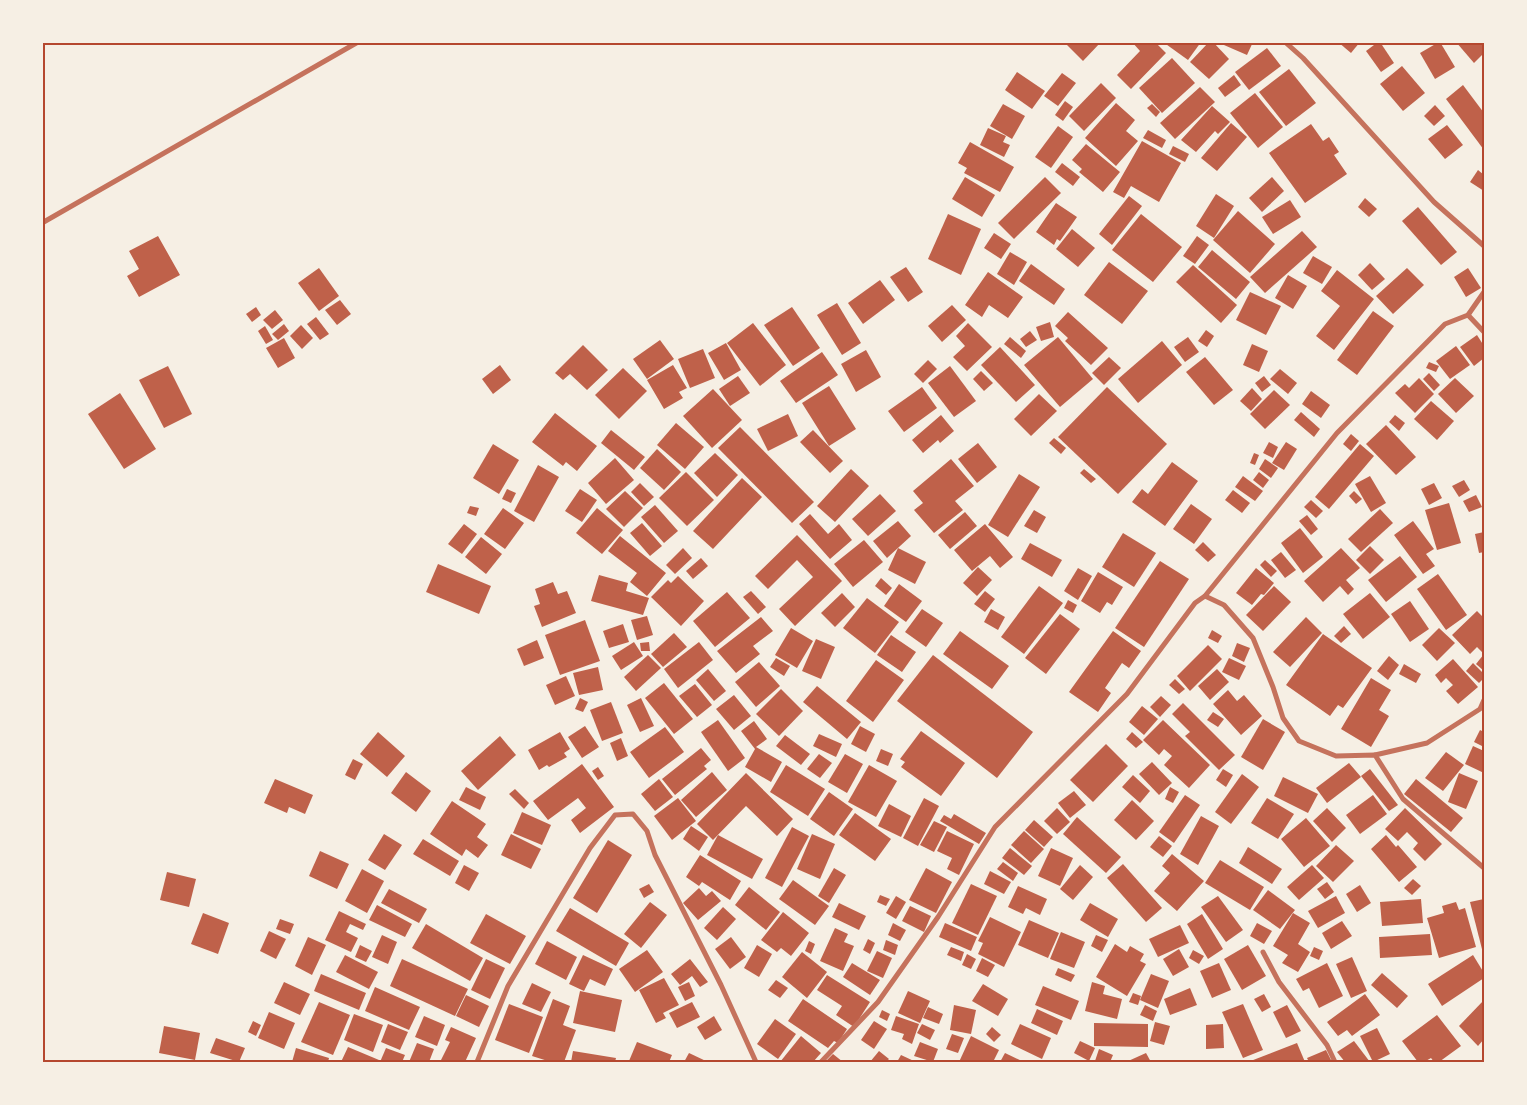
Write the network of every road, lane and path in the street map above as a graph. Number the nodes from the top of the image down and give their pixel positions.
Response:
1 (358, 42) edge
2 (1285, 42) edge
3 (42, 223) edge
4 (1484, 246) edge
5 (1484, 292) edge
6 (1468, 315) junction
7 (1484, 332) edge
8 (1205, 596) junction
9 (1484, 700) edge
10 (1375, 755) junction
11 (1484, 868) edge
12 (1263, 952) dead end
13 (476, 1062) edge
14 (756, 1062) edge
15 (821, 1062) edge
16 (1335, 1062) edge

1 - 3 street
2 - 4 street
5 - 6 street
6 - 7 street
6 - 8 street
8 - 10 street
8 - 15 street
9 - 10 street
10 - 11 street
12 - 16 street
13 - 14 street

